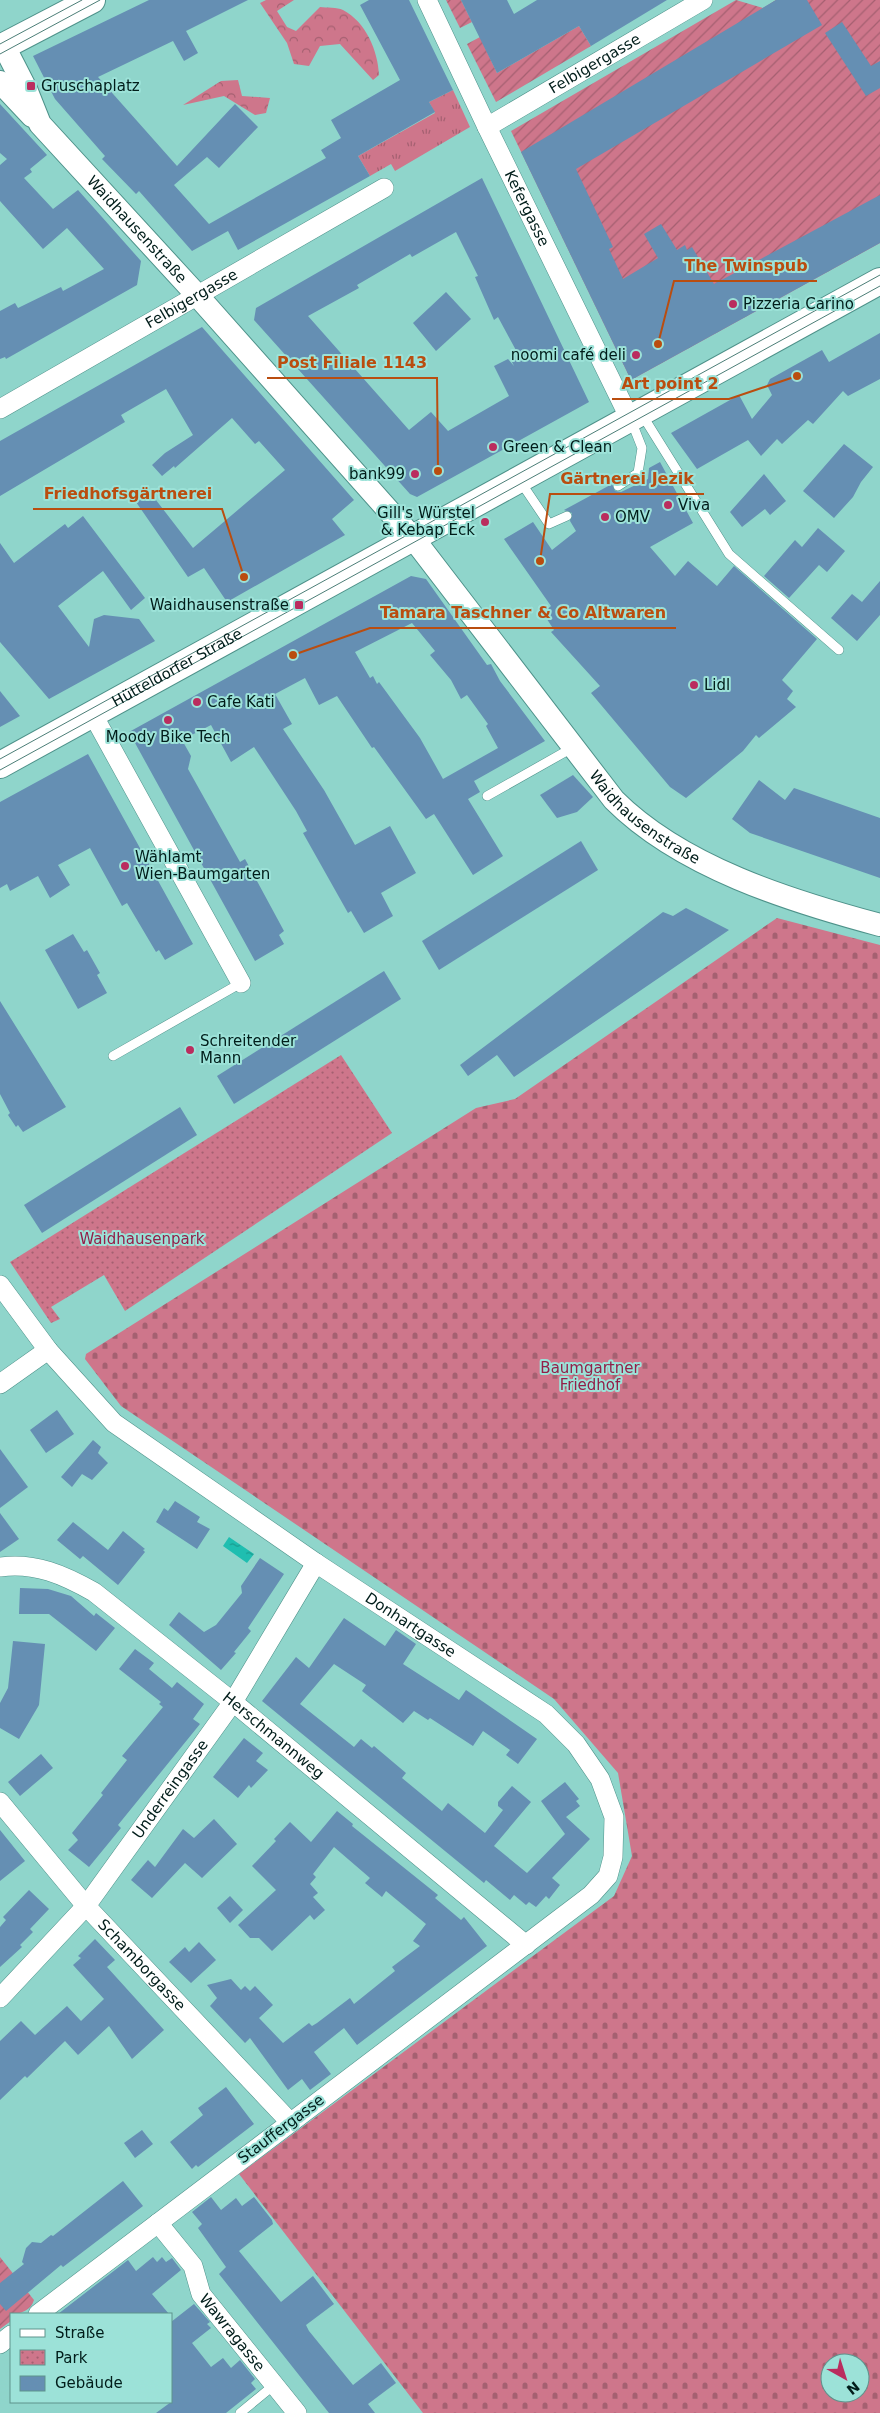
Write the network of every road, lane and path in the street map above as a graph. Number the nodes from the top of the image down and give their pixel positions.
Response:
1 (92, 0) edge
2 (427, 0) edge
3 (703, 0) edge
4 (2, 47) edge
5 (0, 82) edge
6 (40, 124) junction
7 (487, 126) junction
8 (384, 188) dead end
9 (880, 281) edge
10 (196, 294) junction
11 (0, 409) edge
12 (635, 414) junction
13 (519, 479) junction
14 (618, 486) dead end
15 (568, 516) dead end
16 (413, 538) junction
17 (839, 650) dead end
18 (92, 713) junction
19 (572, 748) junction
20 (0, 765) edge
21 (487, 796) dead end
22 (880, 925) edge
23 (241, 982) joint
24 (113, 1056) dead end
25 (0, 1285) edge
26 (48, 1350) junction
27 (0, 1384) edge
28 (316, 1563) junction
29 (0, 1567) edge
30 (233, 1702) junction
31 (0, 1802) edge
32 (86, 1906) junction
33 (526, 1945) junction
34 (0, 1998) edge
35 (290, 2122) junction
36 (158, 2223) junction
37 (39, 2313) edge
38 (10, 2336) edge
39 (0, 2344) edge
40 (274, 2385) junction
41 (240, 2413) edge
42 (297, 2413) edge

1 - 4 main road
2 - 7 street, Kefergasse
3 - 7 street, Felbigergasse
4 - 6 street, Waidhausenstraße
5 - 6 street, Waidhausenstraße
6 - 10 street, Waidhausenstraße
7 - 12 street, Kefergasse
8 - 10 street, Felbigergasse
9 - 12 main road, Hütteldorfer Straße
10 - 11 street, Felbigergasse
10 - 16 street, Waidhausenstraße
12 - 13 main road, Hütteldorfer Straße
12 - 14 lane
12 - 17 lane
13 - 15 lane
13 - 16 main road, Hütteldorfer Straße
16 - 18 main road, Hütteldorfer Straße
16 - 19 street, Waidhausenstraße
18 - 20 main road, Hütteldorfer Straße
18 - 23 street
19 - 21 lane
19 - 22 street, Waidhausenstraße
23 - 24 lane
25 - 26 street, Donhartgasse
26 - 27 street
26 - 28 street, Donhartgasse
28 - 30 street, Underreingasse
28 - 33 street, Donhartgasse
29 - 30 street, Herschmannweg
30 - 32 street, Underreingasse
30 - 33 street, Herschmannweg
31 - 32 street, Schamborgasse
32 - 34 street, Underreingasse
32 - 35 street, Schamborgasse
33 - 35 street, Stauffergasse
35 - 36 street, Stauffergasse
36 - 37 street, Stauffergasse
36 - 40 street, Wawragasse
38 - 39 street
40 - 41 lane
40 - 42 street, Wawragasse

